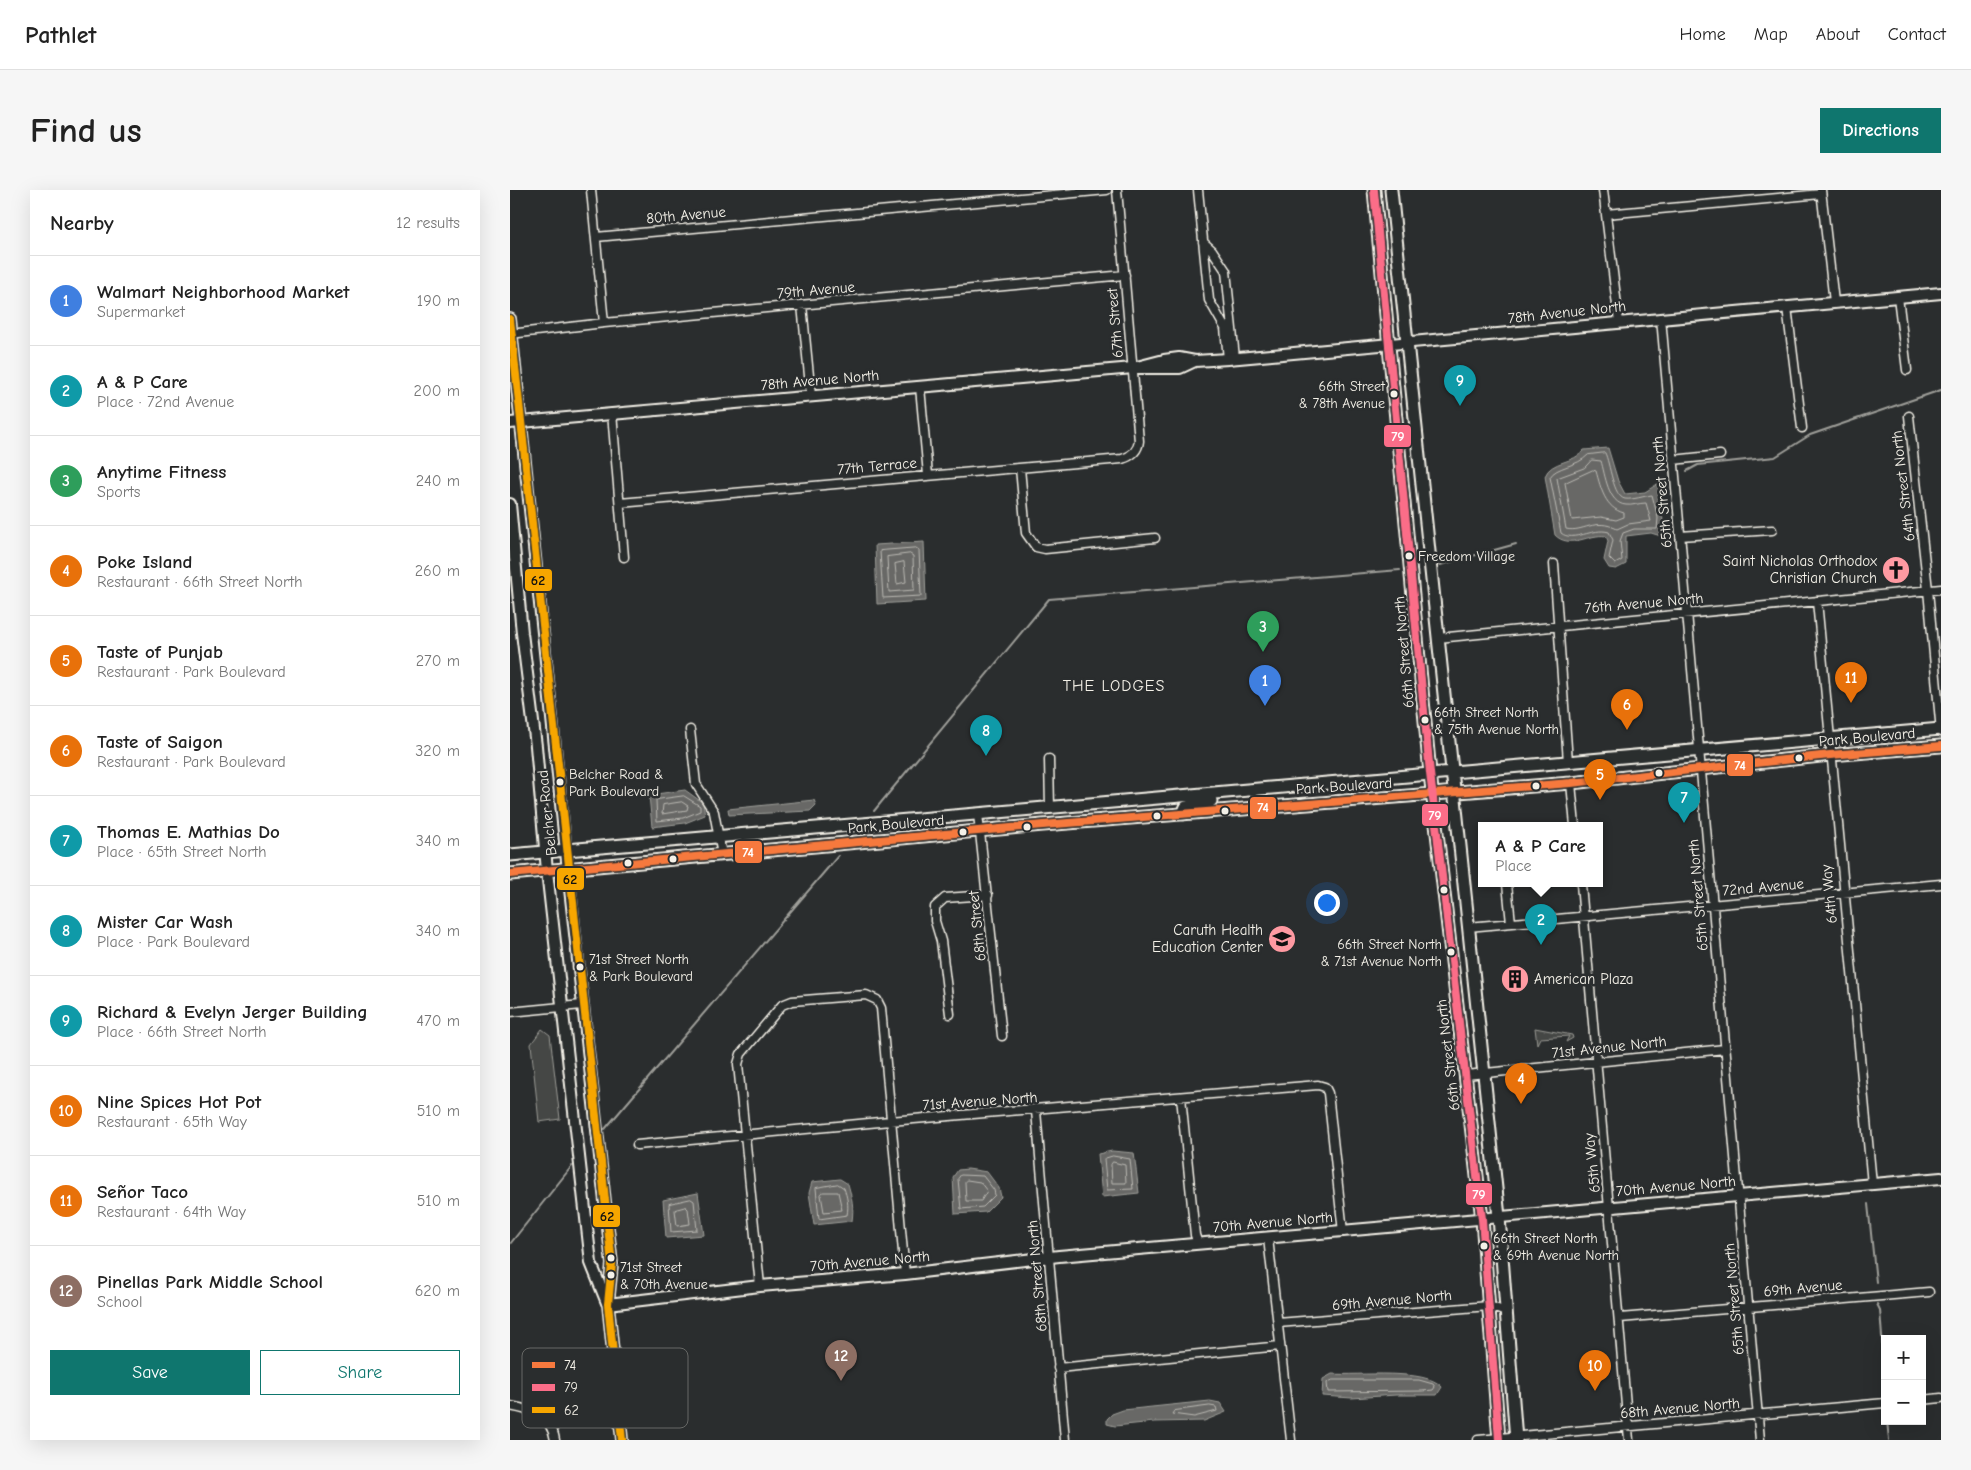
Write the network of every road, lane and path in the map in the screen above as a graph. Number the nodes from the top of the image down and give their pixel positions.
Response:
1 (591, 190) edge
2 (1107, 190) edge
3 (1117, 190) edge
4 (1198, 190) edge
5 (1374, 190) edge
6 (1390, 190) edge
7 (1603, 190) edge
8 (1821, 192) edge
9 (1606, 214) junction
10 (596, 237) junction
11 (1203, 242) junction
12 (1125, 275) junction
13 (1941, 293) edge
14 (1898, 297) junction
15 (1834, 302) junction
16 (802, 305) junction
17 (1787, 307) junction
18 (510, 318) edge
19 (1661, 318) junction
20 (1619, 322) junction
21 (604, 323) junction
22 (511, 333) edge
23 (1405, 343) junction
24 (1389, 344) junction
25 (1232, 358) junction
26 (1133, 368) junction
27 (1906, 370) dead end
28 (920, 387) junction
29 (811, 396) junction
30 (612, 413) junction
31 (1908, 416) dead end
32 (515, 423) edge
33 (1802, 428) dead end
34 (1134, 453) joint
35 (1720, 455) dead end
36 (1673, 460) junction
37 (1020, 468) junction
38 (928, 475) junction
39 (620, 503) junction
40 (510, 504) edge
41 (1772, 530) dead end
42 (1680, 536) junction
43 (1155, 538) dead end
44 (624, 557) dead end
45 (1554, 564) dead end
46 (1941, 589) edge
47 (1928, 590) junction
48 (1817, 602) junction
49 (1686, 612) junction
50 (1559, 625) junction
51 (1438, 638) junction
52 (690, 730) dead end
53 (1941, 730) edge
54 (1828, 738) junction
55 (1941, 746) edge
56 (1698, 750) junction
57 (1830, 755) junction
58 (1049, 759) dead end
59 (1568, 762) junction
60 (1700, 769) junction
61 (1451, 772) junction
62 (1430, 773) junction
63 (1571, 783) junction
64 (1237, 791) junction
65 (1453, 793) junction
66 (1433, 794) junction
67 (1050, 808) junction
68 (978, 814) junction
69 (1183, 814) junction
70 (1576, 822) edge
71 (980, 832) junction
72 (719, 837) junction
73 (566, 851) junction
74 (545, 852) junction
75 (510, 855) edge
76 (722, 855) junction
77 (567, 869) junction
78 (547, 871) junction
79 (510, 874) edge
80 (1941, 884) edge
81 (1507, 887) edge
82 (1581, 887) edge
83 (1843, 893) junction
84 (988, 895) junction
85 (1712, 905) junction
86 (1584, 916) junction
87 (1511, 923) junction
88 (1468, 927) junction
89 (582, 1005) junction
90 (562, 1007) junction
91 (510, 1012) edge
92 (950, 1014) dead end
93 (1002, 1036) dead end
94 (1725, 1049) junction
95 (1596, 1062) junction
96 (1483, 1073) junction
97 (1466, 1075) junction
98 (1181, 1097) junction
99 (1036, 1111) junction
100 (890, 1121) junction
101 (744, 1135) junction
102 (637, 1146) dead end
103 (1941, 1178) edge
104 (1872, 1184) junction
105 (1739, 1196) junction
106 (1611, 1207) junction
107 (1499, 1217) junction
108 (1482, 1219) junction
109 (1343, 1232) junction
110 (1268, 1238) junction
111 (1198, 1244) junction
112 (1049, 1257) junction
113 (905, 1274) junction
114 (760, 1286) junction
115 (1929, 1292) dead end
116 (608, 1304) junction
117 (1489, 1306) junction
118 (1748, 1306) junction
119 (1506, 1312) junction
120 (1620, 1318) junction
121 (1278, 1323) junction
122 (1280, 1346) junction
123 (613, 1348) edge
124 (1058, 1368) junction
125 (1941, 1398) edge
126 (1926, 1400) edge
127 (1881, 1403) edge
128 (1758, 1415) junction
129 (1628, 1427) junction
130 (1516, 1438) edge
131 (1499, 1439) edge
132 (1065, 1440) edge
133 (1291, 1440) edge
134 (1478, 1440) edge
135 (1629, 1440) edge
136 (1760, 1440) edge

1 - 10 street
2 - 10 street, 80th Avenue
3 - 12 street, 67th Street
4 - 11 street
5 - 24 main road, 66th Street North
6 - 23 main road
7 - 9 street
8 - 9 street
8 - 15 street
9 - 20 street
10 - 21 street
11 - 25 street
11 - 25 street
12 - 16 street, 79th Avenue
12 - 26 street, 67th Street
13 - 14 street, 78th Avenue North
14 - 15 street, 78th Avenue North
14 - 27 street
15 - 17 street, 78th Avenue North
16 - 21 street, 79th Avenue
16 - 29 street
17 - 19 street, 78th Avenue North
17 - 33 street
18 - 22 street, Belcher Road
19 - 20 street, 78th Avenue North
19 - 36 street, 65th Street North
20 - 23 street, 78th Avenue North
21 - 22 street, 79th Avenue
22 - 32 street, Belcher Road
23 - 24 street, 78th Avenue North
23 - 51 main road
24 - 25 street, 78th Avenue North
24 - 62 main road, 66th Street North
25 - 26 street, 78th Avenue North
26 - 28 street, 78th Avenue North
26 - 34 street, 67th Street
28 - 29 street, 78th Avenue North
28 - 38 street
29 - 30 street, 78th Avenue North
30 - 32 street, 78th Avenue North
30 - 39 street
31 - 47 street, 64th Street North
32 - 73 street, Belcher Road
34 - 37 street, 77th Terrace
35 - 36 street
36 - 42 street, 65th Street North
37 - 38 street, 77th Terrace
37 - 43 street
38 - 39 street, 77th Terrace
39 - 44 street
40 - 74 street, Belcher Road
41 - 42 street
42 - 49 street, 65th Street North
45 - 50 street
46 - 47 street, 76th Avenue North
47 - 48 street, 76th Avenue North
47 - 53 street, 64th Street North
48 - 49 street, 76th Avenue North
48 - 54 street, 64th Way
49 - 50 street, 76th Avenue North
49 - 56 street, 65th Street North
50 - 51 street, 76th Avenue North
50 - 59 street
51 - 61 main road
52 - 72 street
53 - 54 main road, Park Boulevard
54 - 56 main road, Park Boulevard
54 - 57 street, 64th Way
55 - 57 main road, Park Boulevard
56 - 59 main road, Park Boulevard
56 - 60 street, 65th Street North
57 - 60 main road, Park Boulevard
57 - 83 street, 64th Way
58 - 67 street
59 - 61 main road, Park Boulevard
60 - 63 main road, Park Boulevard
60 - 85 street, 65th Street North
61 - 62 main road, Park Boulevard
61 - 65 main road
62 - 64 main road, Park Boulevard
62 - 66 main road, 66th Street North
63 - 65 main road, Park Boulevard
63 - 70 street
64 - 67 main road, Park Boulevard
64 - 69 main road
65 - 66 main road, Park Boulevard
65 - 88 main road
66 - 69 main road, Park Boulevard
66 - 97 main road, 66th Street North
67 - 68 main road, Park Boulevard
68 - 71 street, 68th Street
68 - 72 main road, Park Boulevard
69 - 71 main road, Park Boulevard
71 - 76 main road, Park Boulevard
71 - 84 street, 68th Street
72 - 73 main road, Park Boulevard
72 - 76 street
73 - 74 main road, Park Boulevard
73 - 77 street, Belcher Road
74 - 75 main road, Park Boulevard
74 - 78 street, Belcher Road
76 - 77 main road, Park Boulevard
77 - 78 main road, Park Boulevard
77 - 89 street, Belcher Road
78 - 79 main road, Park Boulevard
78 - 90 street, Belcher Road
80 - 83 street, 72nd Avenue
81 - 87 street
82 - 86 street, 65th Way
83 - 85 street, 72nd Avenue
83 - 104 street, 64th Way
84 - 92 street
84 - 93 street, 68th Street
85 - 86 street, 72nd Avenue
85 - 94 street, 65th Street North
86 - 87 street, 72nd Avenue
86 - 95 street, 65th Way
87 - 88 street, 72nd Avenue
88 - 96 main road
89 - 90 street
89 - 116 street, Belcher Road
90 - 91 street
90 - 116 street, Belcher Road
94 - 95 street, 71st Avenue North
94 - 105 street, 65th Street North
95 - 96 street, 71st Avenue North
95 - 106 street, 65th Way
96 - 97 street, 71st Avenue North
96 - 107 main road
97 - 108 main road, 66th Street North
98 - 99 street, 71st Avenue North
98 - 109 street, 71st Avenue North
98 - 111 street
99 - 100 street, 71st Avenue North
99 - 112 street, 68th Street North
100 - 101 street, 71st Avenue North
100 - 101 street
100 - 113 street
101 - 102 street, 71st Avenue North
101 - 114 street
103 - 104 street, 70th Avenue North
104 - 105 street, 70th Avenue North
105 - 106 street, 70th Avenue North
105 - 118 street, 65th Street North
106 - 107 street, 70th Avenue North
106 - 120 street, 65th Way
107 - 108 street, 70th Avenue North
107 - 119 main road
108 - 109 street, 70th Avenue North
108 - 117 main road, 66th Street North
109 - 110 street, 70th Avenue North
110 - 111 street, 70th Avenue North
110 - 121 street
111 - 112 street, 70th Avenue North
112 - 113 street, 70th Avenue North
112 - 124 street, 68th Street North
113 - 114 street, 70th Avenue North
114 - 116 street, 70th Avenue North
115 - 118 street, 69th Avenue
116 - 123 street, Belcher Road
117 - 119 street, 69th Avenue North
117 - 121 street, 69th Avenue North
117 - 131 main road, 66th Street North
118 - 120 street, 69th Avenue
118 - 128 street, 65th Street North
119 - 130 main road
120 - 129 street, 65th Way
121 - 122 street
122 - 124 street
122 - 133 street
124 - 132 street, 68th Street North
125 - 126 street
127 - 128 street, 68th Avenue North
128 - 129 street, 68th Avenue North
128 - 136 street, 65th Street North
129 - 130 street, 68th Avenue North
129 - 135 street, 65th Way
130 - 131 street, 68th Avenue North
131 - 134 street, 68th Avenue North

